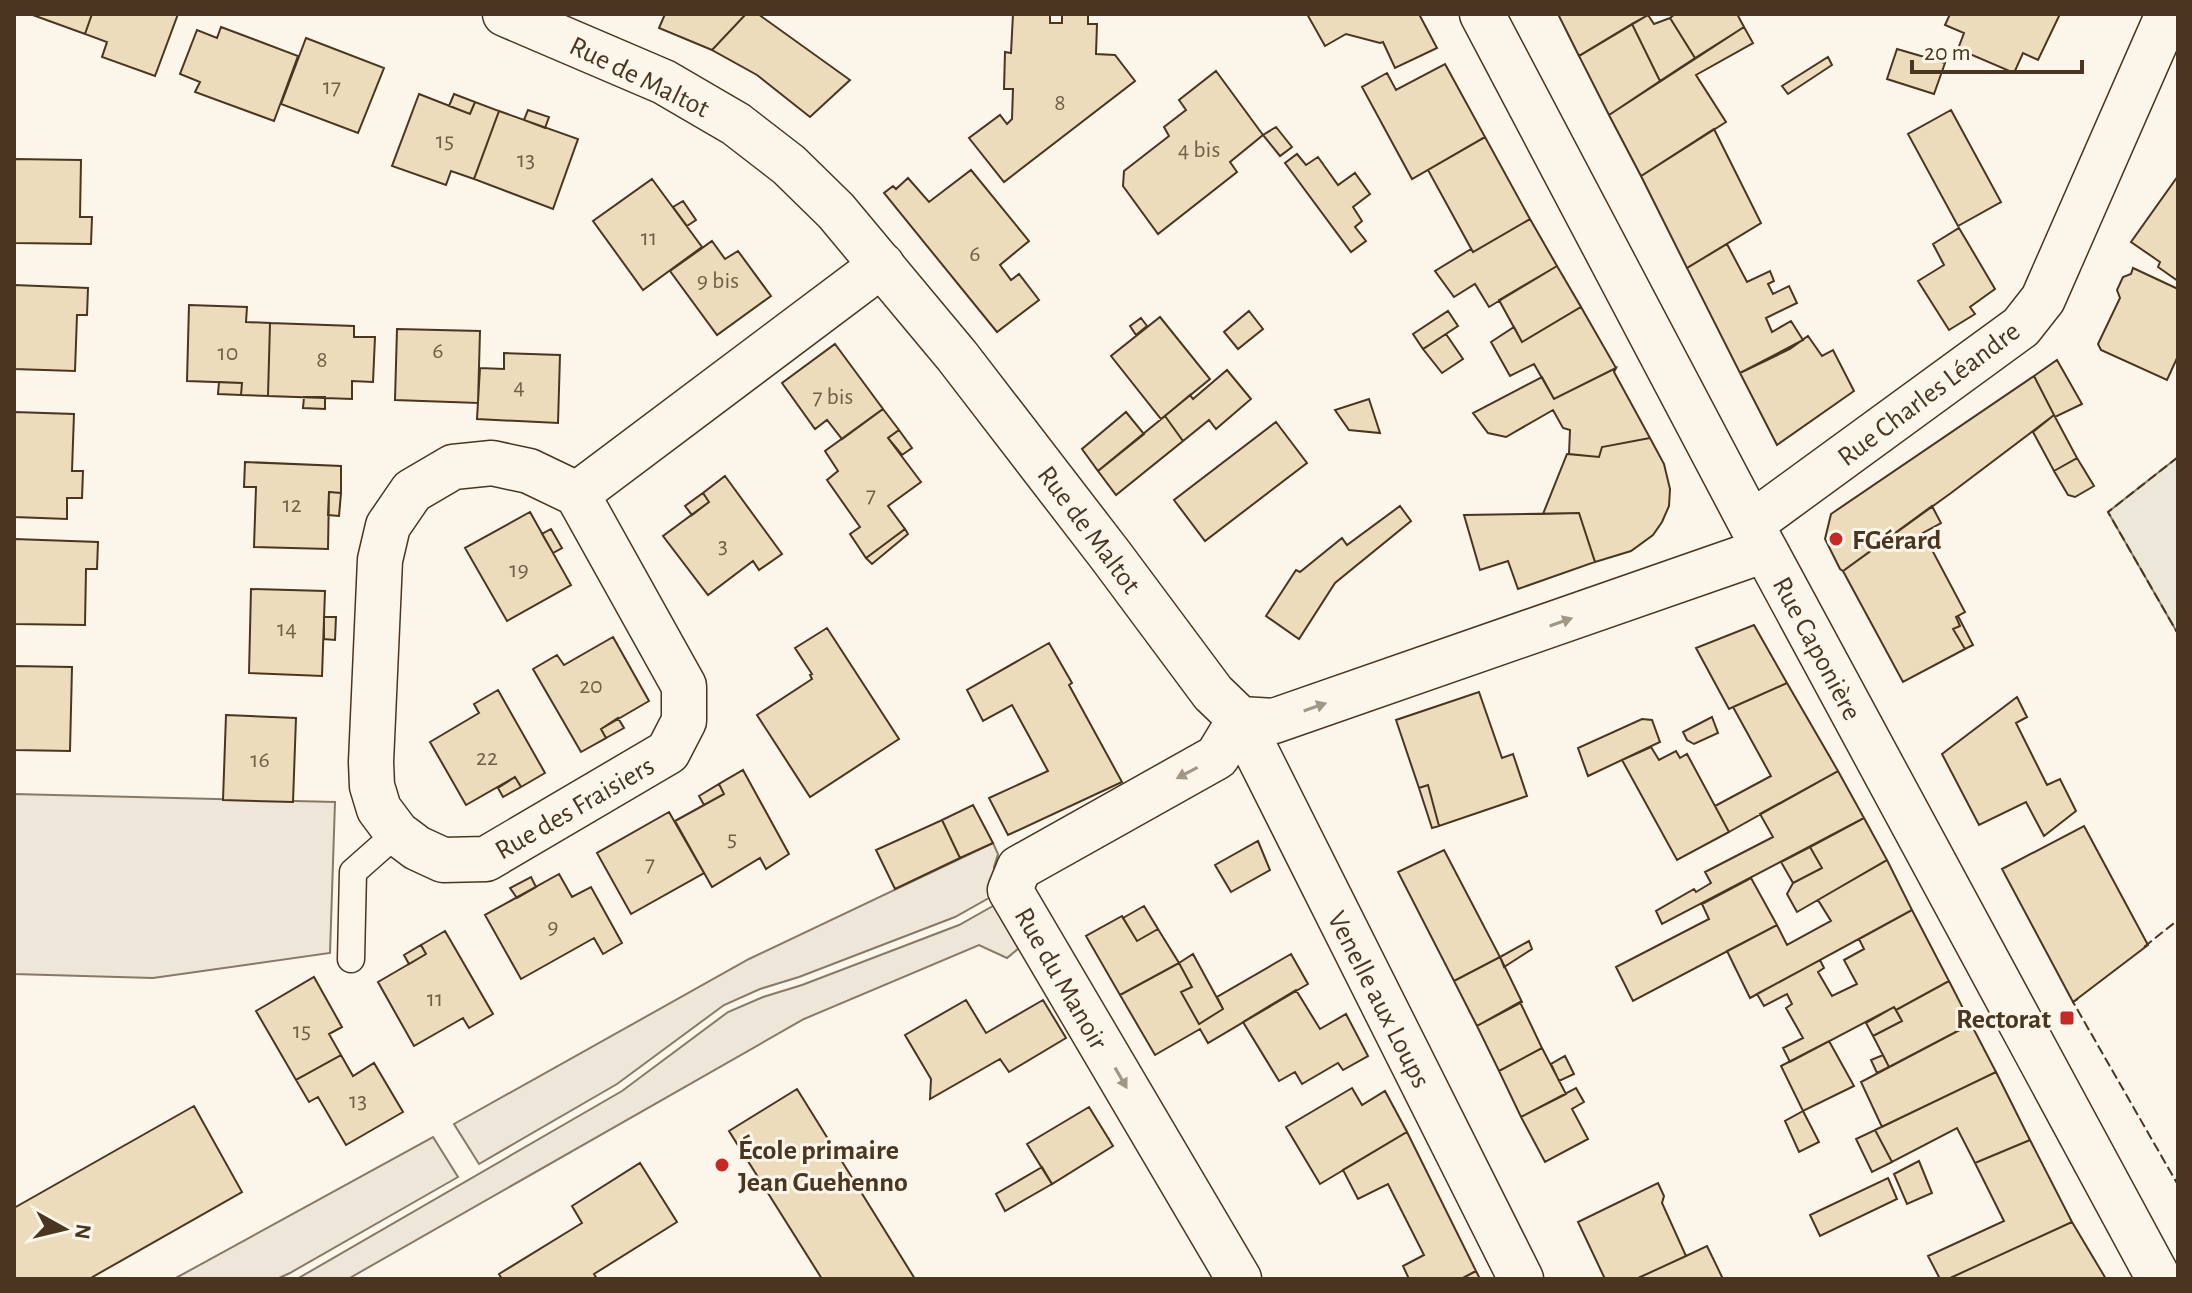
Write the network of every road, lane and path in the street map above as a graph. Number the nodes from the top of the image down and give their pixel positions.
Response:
1 (505, 14) edge
2 (1482, 14) edge
3 (2168, 14) edge
4 (882, 265) junction
5 (577, 494) junction
6 (1758, 537) junction
7 (1240, 719) junction
8 (397, 833) junction
9 (351, 959) dead end
10 (1239, 1279) edge
11 (1521, 1279) edge
12 (2159, 1279) edge

1 - 4 street, Rue de Maltot
2 - 6 street, Rue Caponière
3 - 6 street, Rue Charles Léandre
4 - 5 street
4 - 7 street, Rue de Maltot
5 - 8 street, Rue des Fraisiers
5 - 8 street, Rue des Fraisiers
7 -> 6 street
6 - 12 street, Rue Caponière
7 -> 10 street, Rue du Manoir
7 - 11 street, Venelle aux Loups
8 - 9 lane

